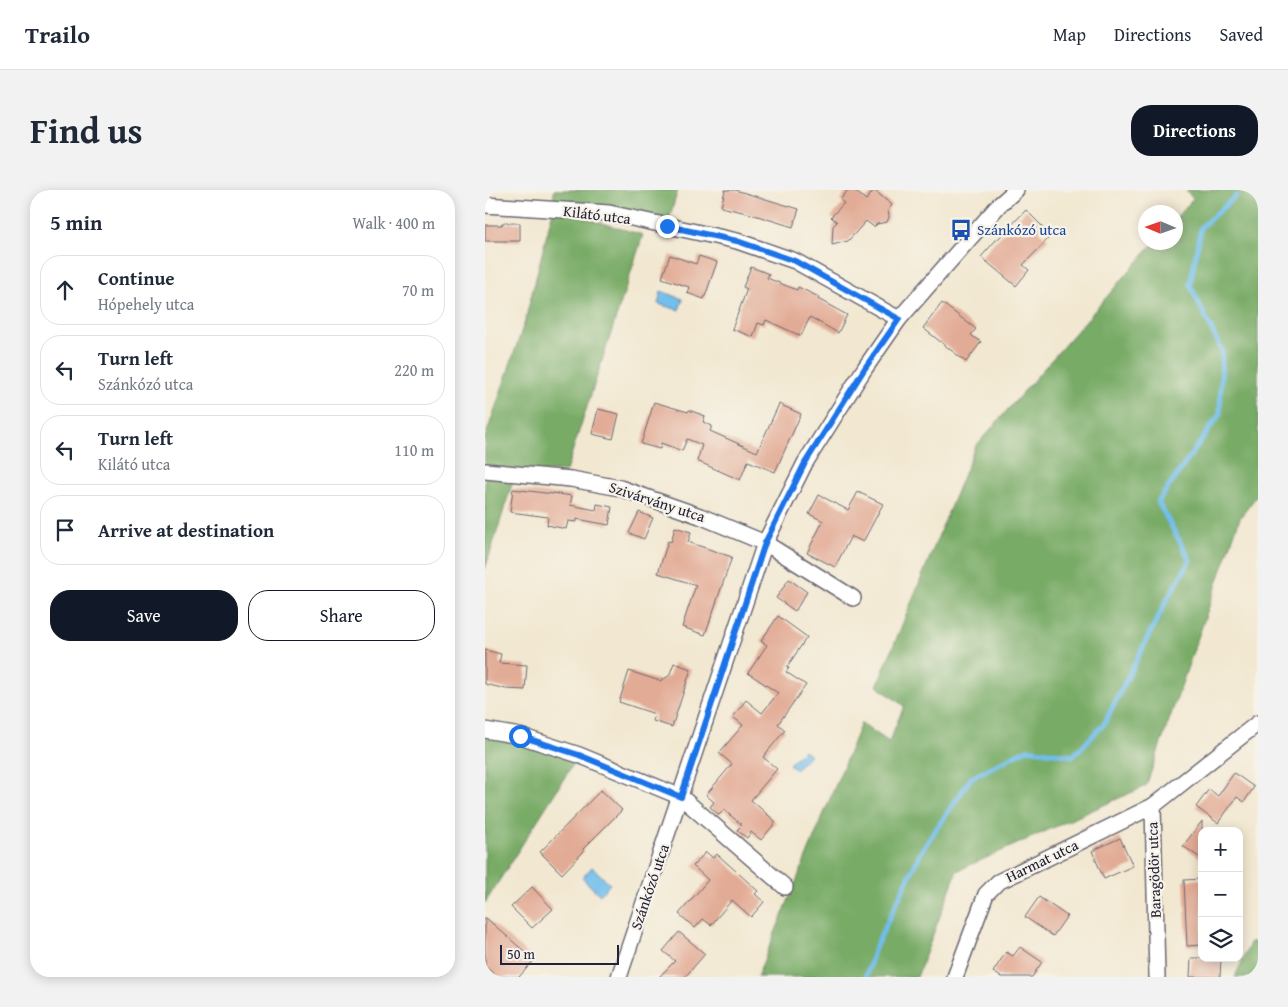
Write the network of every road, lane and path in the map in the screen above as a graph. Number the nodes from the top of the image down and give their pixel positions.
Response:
1 (1016, 190) edge
2 (485, 205) edge
3 (899, 319) junction
4 (485, 470) edge
5 (765, 543) junction
6 (853, 598) dead end
7 (1258, 723) edge
8 (485, 730) edge
9 (681, 797) junction
10 (1153, 806) junction
11 (785, 887) dead end
12 (619, 977) edge
13 (955, 977) edge
14 (1157, 977) edge

1 - 3 street, Szánkózó utca
2 - 3 street, Kilátó utca
3 - 5 street, Szánkózó utca
4 - 5 street, Szivárvány utca
5 - 6 street
5 - 9 street, Szánkózó utca
7 - 10 street, Baragödör utca
8 - 9 street
9 - 11 street
9 - 12 street, Szánkózó utca
10 - 13 street, Harmat utca
10 - 14 street, Baragödör utca

